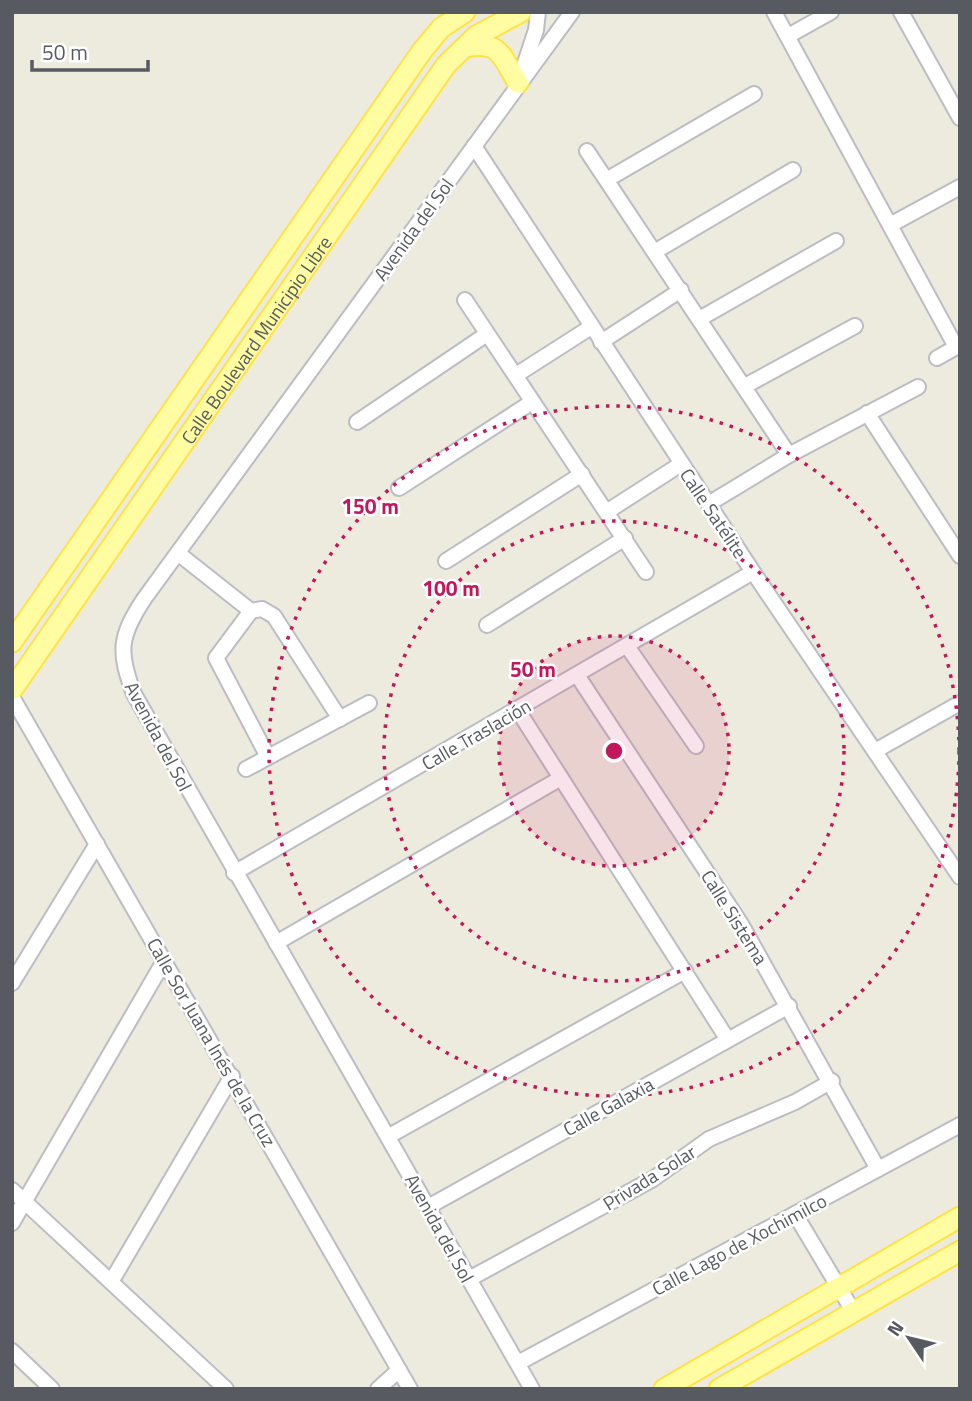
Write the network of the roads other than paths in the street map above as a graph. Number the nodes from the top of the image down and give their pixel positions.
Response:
1 (465, 12) edge
2 (521, 12) edge
3 (538, 12) edge
4 (572, 12) edge
5 (774, 12) edge
6 (831, 12) edge
7 (901, 12) edge
8 (788, 36) junction
9 (461, 48) junction
10 (518, 83) junction
11 (754, 94) dead end
12 (960, 118) edge
13 (474, 146) junction
14 (587, 151) dead end
15 (793, 170) dead end
16 (608, 179) junction
17 (960, 187) edge
18 (890, 225) junction
19 (836, 241) dead end
20 (656, 251) junction
21 (681, 290) junction
22 (465, 300) dead end
23 (701, 318) junction
24 (855, 326) dead end
25 (591, 327) junction
26 (487, 334) junction
27 (601, 342) junction
28 (958, 346) edge
29 (937, 358) dead end
30 (516, 375) junction
31 (745, 386) junction
32 (918, 387) dead end
33 (532, 402) junction
34 (867, 413) junction
35 (357, 422) dead end
36 (789, 455) junction
37 (681, 464) junction
38 (582, 474) junction
39 (399, 488) dead end
40 (709, 503) junction
41 (608, 511) junction
42 (625, 538) junction
43 (179, 554) junction
44 (960, 556) edge
45 (446, 561) dead end
46 (646, 572) dead end
47 (753, 572) junction
48 (251, 611) junction
49 (487, 625) dead end
50 (12, 642) edge
51 (627, 646) junction
52 (577, 675) junction
53 (12, 690) edge
54 (12, 697) edge
55 (369, 703) dead end
56 (960, 703) edge
57 (517, 709) junction
58 (340, 719) junction
59 (696, 746) dead end
60 (875, 751) junction
61 (268, 757) junction
62 (246, 769) dead end
63 (561, 778) junction
64 (97, 844) junction
65 (234, 873) junction
66 (960, 877) edge
67 (276, 943) junction
68 (164, 961) junction
69 (685, 971) junction
70 (12, 983) edge
71 (789, 1006) junction
72 (729, 1040) junction
73 (232, 1076) junction
74 (832, 1081) junction
75 (960, 1125) edge
76 (388, 1136) junction
77 (878, 1169) junction
78 (12, 1190) edge
79 (25, 1202) junction
80 (428, 1207) junction
81 (795, 1214) junction
82 (960, 1217) edge
83 (12, 1223) edge
84 (960, 1251) edge
85 (469, 1279) junction
86 (111, 1282) junction
87 (838, 1286) junction
88 (853, 1311) junction
89 (12, 1351) edge
90 (518, 1363) junction
91 (399, 1370) junction
92 (52, 1389) edge
93 (226, 1389) edge
94 (379, 1389) edge
95 (410, 1389) edge
96 (532, 1389) edge
97 (664, 1389) edge
98 (719, 1389) edge

1 - 50 main road, Calle Boulevard Municipio Libre
2 - 9 main road, Calle Boulevard Municipio Libre
3 - 10 street
4 - 10 street, Avenida del Sol
5 - 8 street
6 - 8 street
7 - 12 street
8 - 18 street
9 - 10 main road
9 - 53 main road, Calle Boulevard Municipio Libre
10 - 13 street, Avenida del Sol
11 - 16 street
13 - 25 street, Calle Satélite
13 - 43 street, Avenida del Sol
14 - 16 street
15 - 20 street
16 - 20 street
17 - 18 street
18 - 28 street
19 - 23 street
20 - 21 street
21 - 23 street
21 - 27 street
22 - 26 street
23 - 31 street
24 - 31 street
25 - 27 street, Calle Satélite
25 - 30 street
26 - 30 street
26 - 35 street
27 - 37 street, Calle Satélite
28 - 29 street
30 - 33 street
31 - 36 street
32 - 34 street
33 - 38 street
33 - 39 street
34 - 36 street
34 - 44 street
36 - 40 street
37 - 40 street, Calle Satélite
37 - 41 street
38 - 41 street
38 - 45 street
40 - 47 street, Calle Satélite
41 - 42 street
42 - 46 street
42 - 49 street
43 - 48 street
43 - 65 street, Avenida del Sol
47 - 51 street, Calle Traslación
47 - 60 street, Calle Satélite
48 - 58 street
48 - 61 street
51 - 52 street, Calle Traslación
51 - 59 street
52 - 57 street, Calle Traslación
52 - 71 street, Calle Sistema
54 - 64 street, Calle Sor Juana Inés de la Cruz
55 - 58 street
56 - 60 street
57 - 63 street
57 - 65 street, Calle Traslación
58 - 61 street
60 - 66 street, Calle Satélite
61 - 62 street
63 - 67 street
63 - 69 street
64 - 68 street, Calle Sor Juana Inés de la Cruz
64 - 70 street
65 - 67 street, Avenida del Sol
67 - 76 street, Avenida del Sol
68 - 73 street, Calle Sor Juana Inés de la Cruz
68 - 79 street
69 - 72 street
69 - 76 street
71 - 72 street, Calle Galaxia
71 - 74 street, Calle Sistema
72 - 80 street, Calle Galaxia
73 - 86 street
73 - 91 street, Calle Sor Juana Inés de la Cruz
74 - 77 street, Calle Sistema
74 - 85 street, Privada Solar
75 - 77 street, Calle Lago de Xochimilco
76 - 80 street, Avenida del Sol
77 - 81 street, Calle Lago de Xochimilco
78 - 79 street
79 - 83 street
79 - 86 street
80 - 85 street, Avenida del Sol
81 - 87 street
81 - 90 street, Calle Lago de Xochimilco
82 - 87 main road
84 - 88 main road
85 - 90 street, Avenida del Sol
86 - 93 street
87 - 88 street
87 - 97 main road
88 - 98 main road
89 - 92 street
90 - 96 street, Avenida del Sol
91 - 94 street
91 - 95 street, Calle Sor Juana Inés de la Cruz

